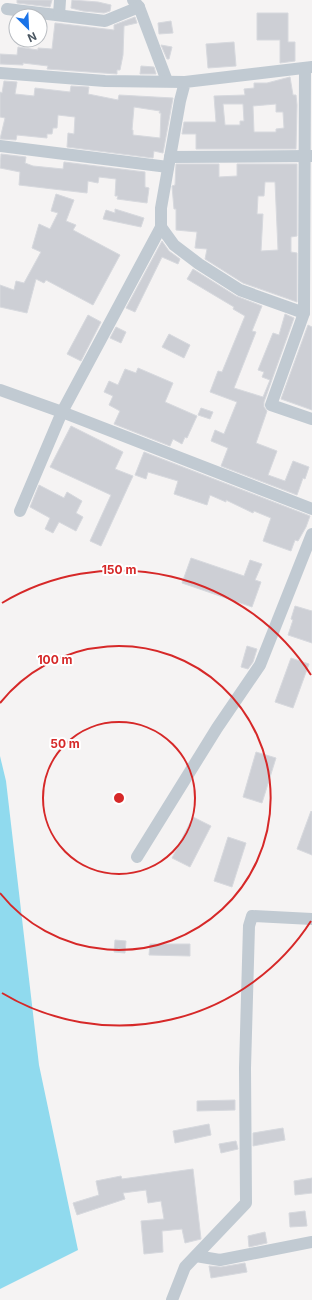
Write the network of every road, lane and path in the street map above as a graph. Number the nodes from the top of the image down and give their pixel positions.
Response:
1 (60, 0) edge
2 (136, 4) edge
3 (7, 10) dead end
4 (59, 15) junction
5 (309, 68) edge
6 (0, 73) edge
7 (167, 81) junction
8 (185, 82) junction
9 (0, 146) edge
10 (308, 156) edge
11 (169, 162) junction
12 (161, 227) junction
13 (304, 313) junction
14 (0, 390) edge
15 (62, 412) junction
16 (312, 419) edge
17 (312, 509) edge
18 (20, 511) dead end
19 (312, 534) edge
20 (137, 857) dead end
21 (312, 918) edge
22 (312, 1242) edge
23 (196, 1256) junction
24 (172, 1300) edge

1 - 4 street
2 - 4 street
2 - 7 street
3 - 4 street
5 - 8 street
5 - 10 street
6 - 7 street
7 - 8 street
8 - 11 street
9 - 11 street
10 - 11 street
10 - 13 street
11 - 12 street
12 - 13 street
12 - 15 street
13 - 16 street
14 - 15 street
15 - 17 street
15 - 18 street
19 - 20 street
21 - 23 street
22 - 23 street
23 - 24 street

